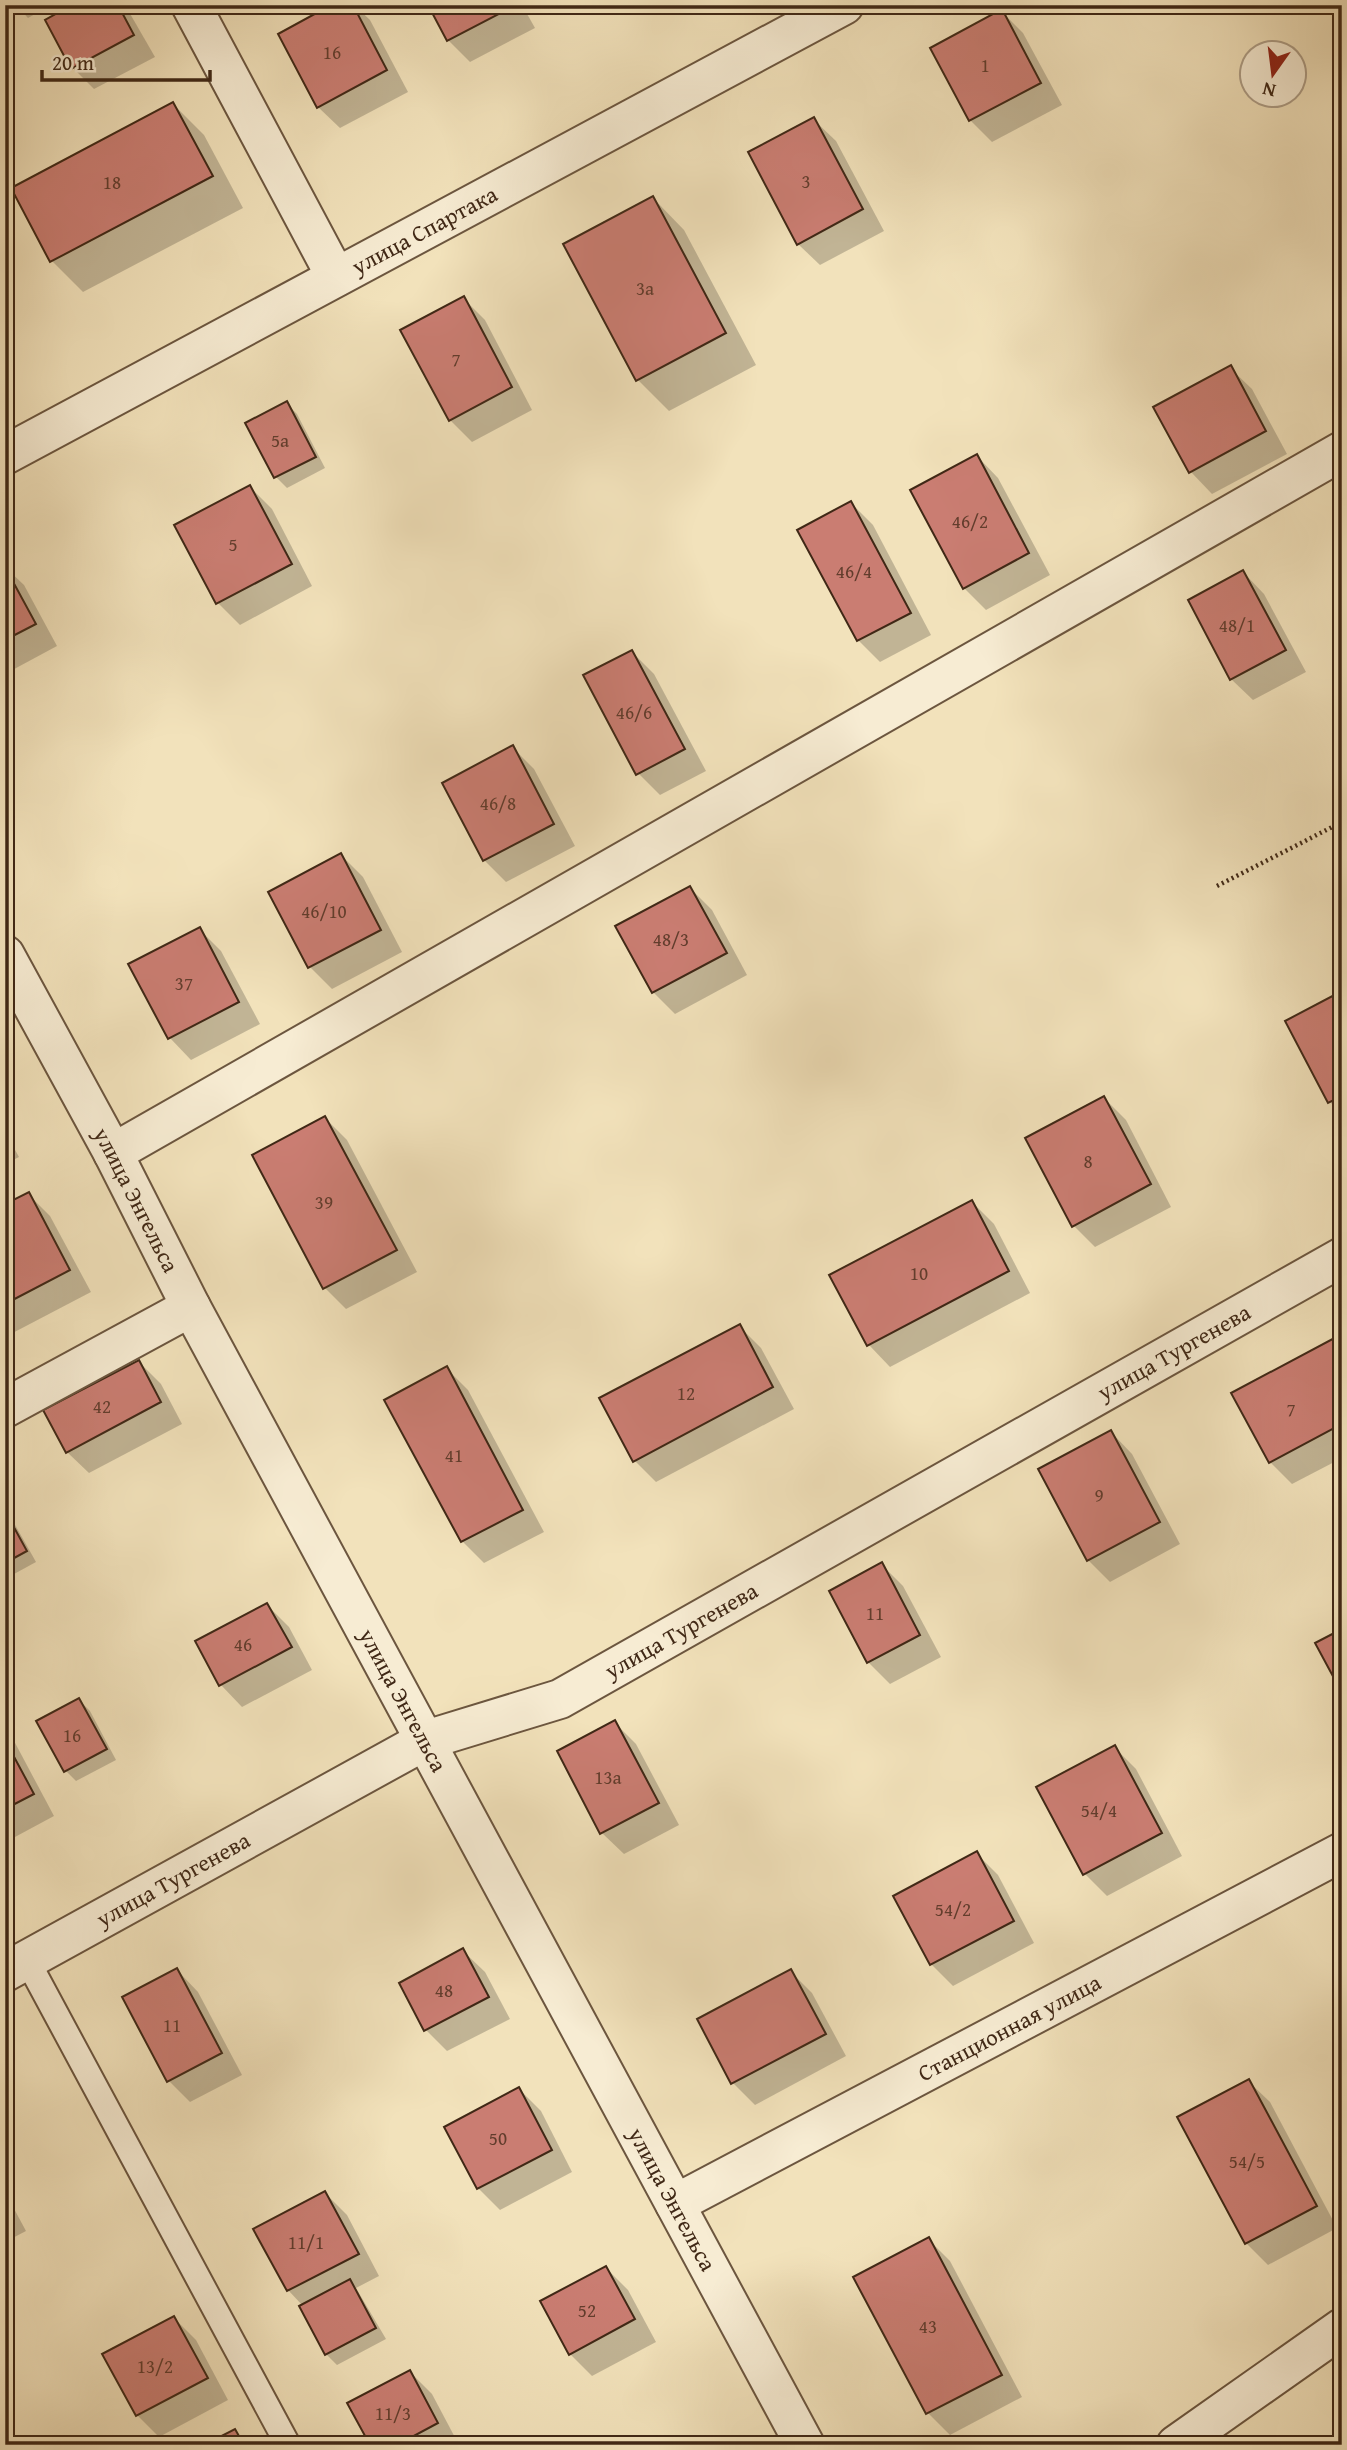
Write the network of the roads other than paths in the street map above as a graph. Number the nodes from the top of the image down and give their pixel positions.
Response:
1 (191, 5) edge
2 (844, 5) edge
3 (336, 277) junction
4 (1342, 451) edge
5 (5, 455) edge
6 (5, 955) edge
7 (113, 1153) junction
8 (1342, 1257) edge
9 (191, 1307) junction
10 (5, 1408) edge
11 (426, 1740) junction
12 (1342, 1852) edge
13 (16, 1966) edge
14 (675, 2204) junction
15 (1342, 2328) edge
16 (288, 2445) edge
17 (805, 2445) edge
18 (1177, 2445) edge

1 - 3 street
2 - 3 street, улица Спартака
3 - 5 street, улица Спартака
4 - 7 street
6 - 7 street, улица Энгельса
7 - 9 street, улица Энгельса
8 - 11 street, улица Тургенева
9 - 10 street
9 - 11 street, улица Энгельса
11 - 13 street, улица Тургенева
11 - 14 street, улица Энгельса
12 - 14 street, Станционная улица
13 - 16 lane
14 - 17 street, улица Энгельса
15 - 18 street

